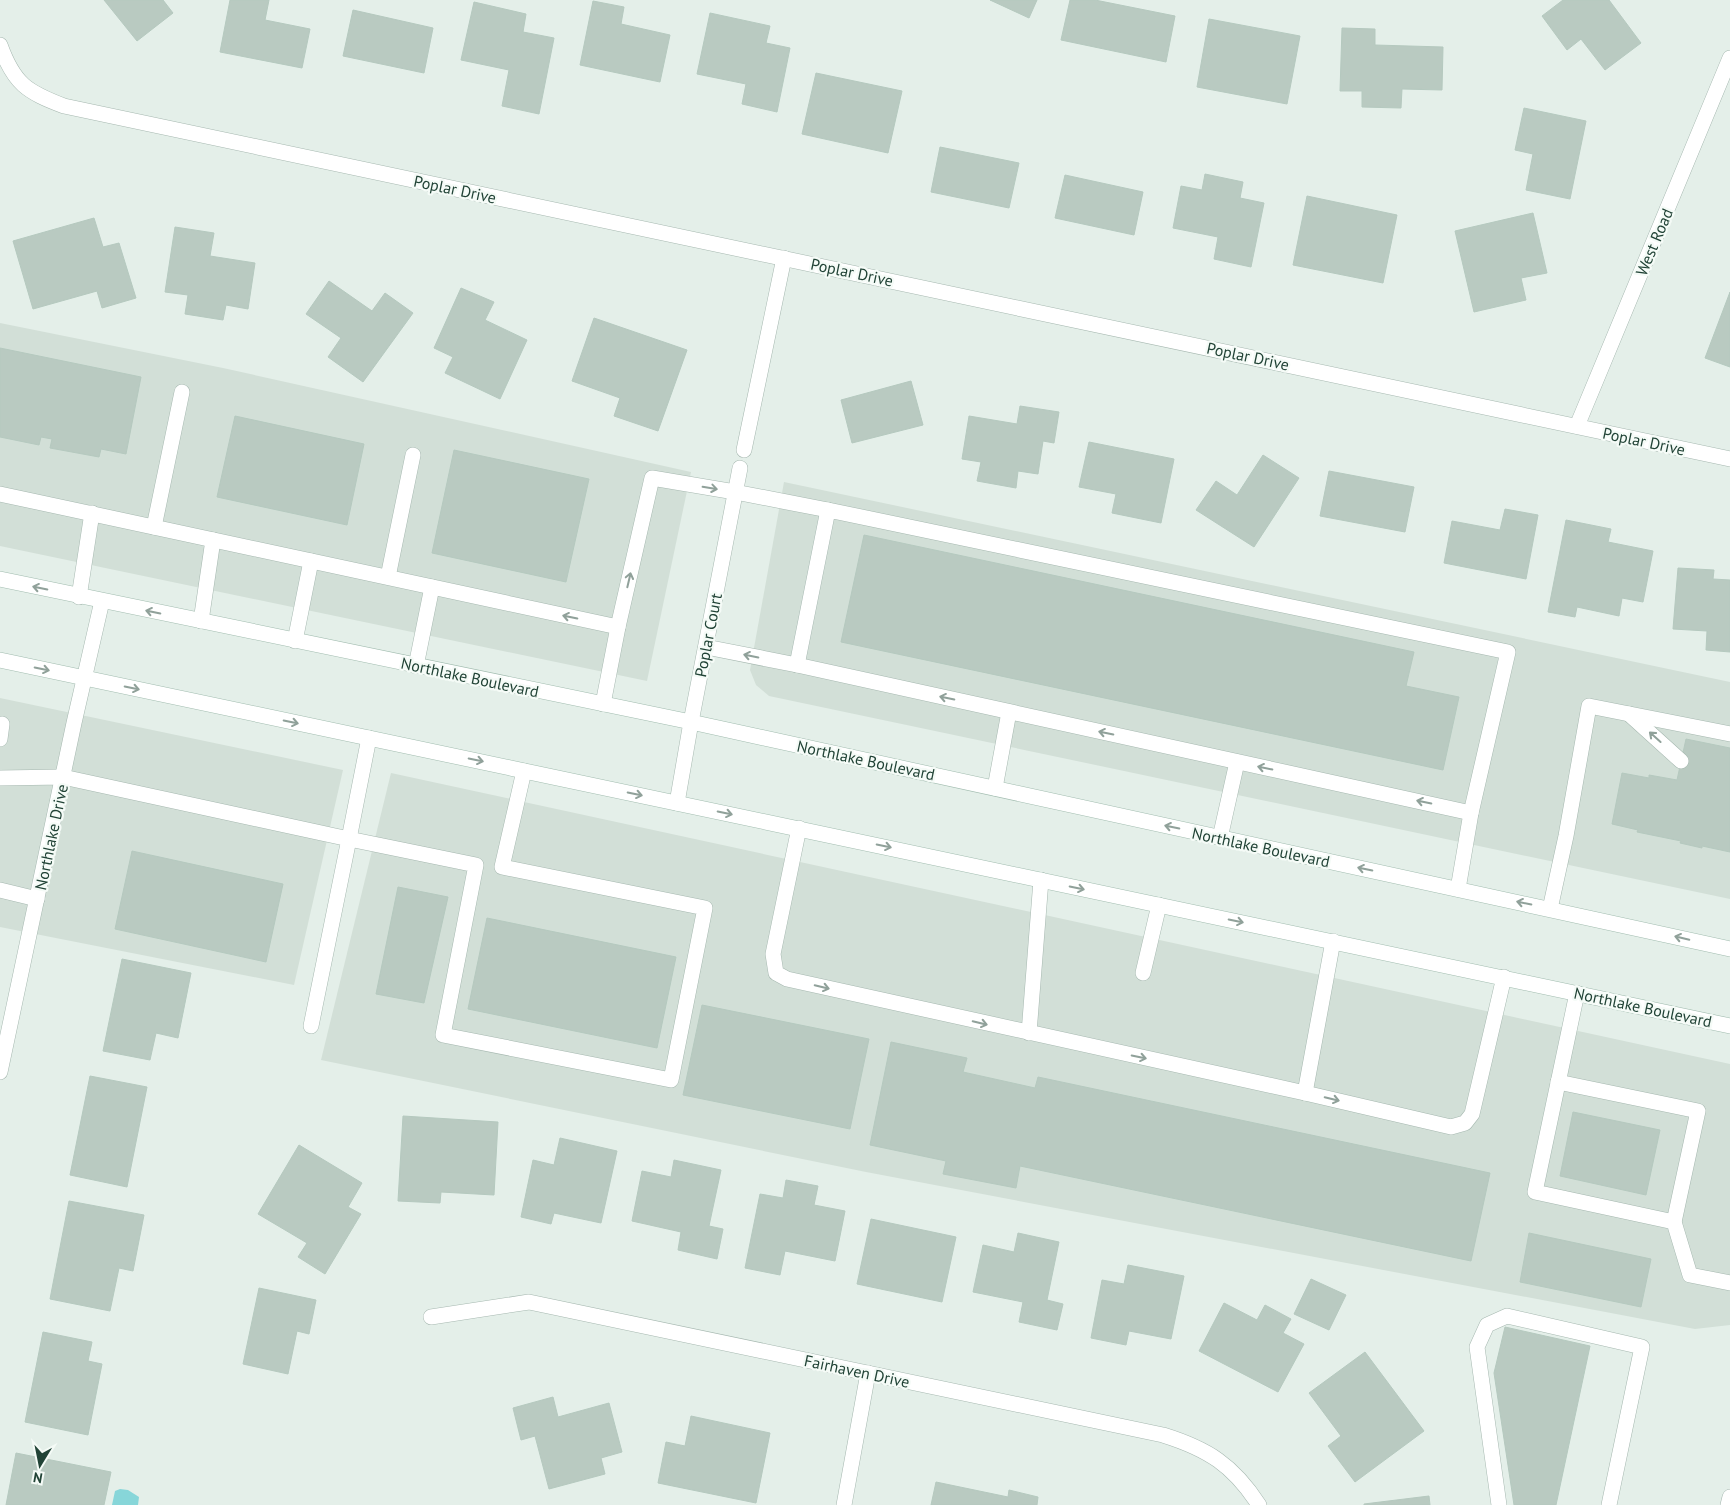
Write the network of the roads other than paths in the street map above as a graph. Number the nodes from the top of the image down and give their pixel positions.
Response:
1 (0, 45) edge
2 (1730, 58) edge
3 (784, 258) junction
4 (182, 392) dead end
5 (1577, 426) junction
6 (744, 450) dead end
7 (413, 454) dead end
8 (1730, 460) edge
9 (740, 468) dead end
10 (735, 492) junction
11 (0, 494) edge
12 (828, 510) junction
13 (92, 514) junction
14 (154, 527) junction
15 (213, 540) junction
16 (311, 561) junction
17 (388, 576) junction
18 (0, 580) edge
19 (432, 587) junction
20 (79, 596) junction
21 (102, 601) junction
22 (201, 621) junction
23 (618, 627) junction
24 (295, 641) junction
25 (706, 647) junction
26 (0, 660) edge
27 (796, 665) junction
28 (416, 666) junction
29 (84, 678) junction
30 (603, 704) junction
31 (1008, 712) junction
32 (1629, 714) junction
33 (691, 722) junction
34 (1730, 734) edge
35 (370, 738) junction
36 (1682, 761) dead end
37 (1237, 762) junction
38 (524, 770) junction
39 (63, 777) junction
40 (0, 778) edge
41 (995, 788) junction
42 (677, 803) junction
43 (1471, 813) junction
44 (799, 828) junction
45 (1220, 838) junction
46 (349, 839) junction
47 (476, 865) junction
48 (502, 867) junction
49 (1041, 880) junction
50 (1458, 889) junction
51 (0, 890) edge
52 (37, 898) junction
53 (1159, 905) junction
54 (1550, 909) junction
55 (1333, 941) junction
56 (1730, 949) edge
57 (1143, 973) dead end
58 (1504, 977) junction
59 (1577, 993) junction
60 (311, 1026) dead end
61 (1730, 1026) edge
62 (4, 1029) edge
63 (1029, 1033) junction
64 (0, 1072) edge
65 (1558, 1082) junction
66 (1305, 1093) junction
67 (1674, 1222) junction
68 (1730, 1283) edge
69 (431, 1317) dead end
70 (868, 1373) junction
71 (1730, 1497) edge
72 (844, 1505) edge
73 (1259, 1505) edge
74 (1500, 1505) edge
75 (1609, 1505) edge
76 (1728, 1505) edge

1 - 3 street, Poplar Drive
2 - 5 street, West Road
3 - 5 street, Poplar Drive
3 - 6 street
4 - 14 street
5 - 8 street, Poplar Drive
7 - 17 street
9 - 10 street, Poplar Court
10 - 12 street
23 -> 10 street
10 - 25 street, Poplar Court
11 - 13 street
12 - 27 street
12 - 43 street
13 - 14 street
13 - 20 street
14 - 15 street
15 - 16 street
15 - 22 street
16 - 17 street
16 - 24 street
17 - 19 street
20 -> 18 street, Northlake Boulevard
23 -> 19 street
19 - 28 street
20 - 21 street, Northlake Boulevard
22 -> 21 street, Northlake Boulevard
21 - 29 street, Northlake Drive
22 - 24 street, Northlake Boulevard
23 - 30 street
24 - 28 street, Northlake Boulevard
27 -> 25 street
25 - 33 street, Poplar Court
26 -> 29 street, Northlake Boulevard
31 -> 27 street
28 - 30 street, Northlake Boulevard
29 -> 35 street, Northlake Boulevard
29 - 39 street, Northlake Drive
30 - 33 street, Northlake Boulevard
37 -> 31 street
31 - 41 street
32 - 34 street
36 -> 32 street
32 - 54 street
33 - 41 street, Northlake Boulevard
33 - 42 street, Poplar Court
35 -> 38 street, Northlake Boulevard
35 - 46 street
43 -> 37 street
37 - 45 street
38 -> 42 street, Northlake Boulevard
38 - 48 street
39 - 40 street
39 - 46 street
39 - 52 street, Northlake Drive
45 -> 41 street, Northlake Boulevard
42 -> 44 street, Northlake Boulevard
43 - 50 street
44 -> 49 street, Northlake Boulevard
44 -> 63 street
50 -> 45 street, Northlake Boulevard
46 - 47 street
46 - 60 street
47 - 48 street
47 - 48 street
49 -> 53 street, Northlake Boulevard
49 - 63 street
54 -> 50 street, Northlake Boulevard
51 - 52 street
52 - 62 street, Northlake Drive
53 -> 55 street, Northlake Boulevard
53 - 57 street
56 -> 54 street, Northlake Boulevard
55 - 58 street, Northlake Boulevard
55 - 66 street
58 - 59 street, Northlake Boulevard
66 -> 58 street
59 - 61 street, Northlake Boulevard
59 - 65 street
62 - 64 street, Northlake Drive
63 -> 66 street
65 - 67 street
65 - 67 street
67 - 68 street
69 - 70 street, Fairhaven Drive
70 - 72 street
70 - 73 street, Fairhaven Drive
71 - 76 street
74 - 75 street

